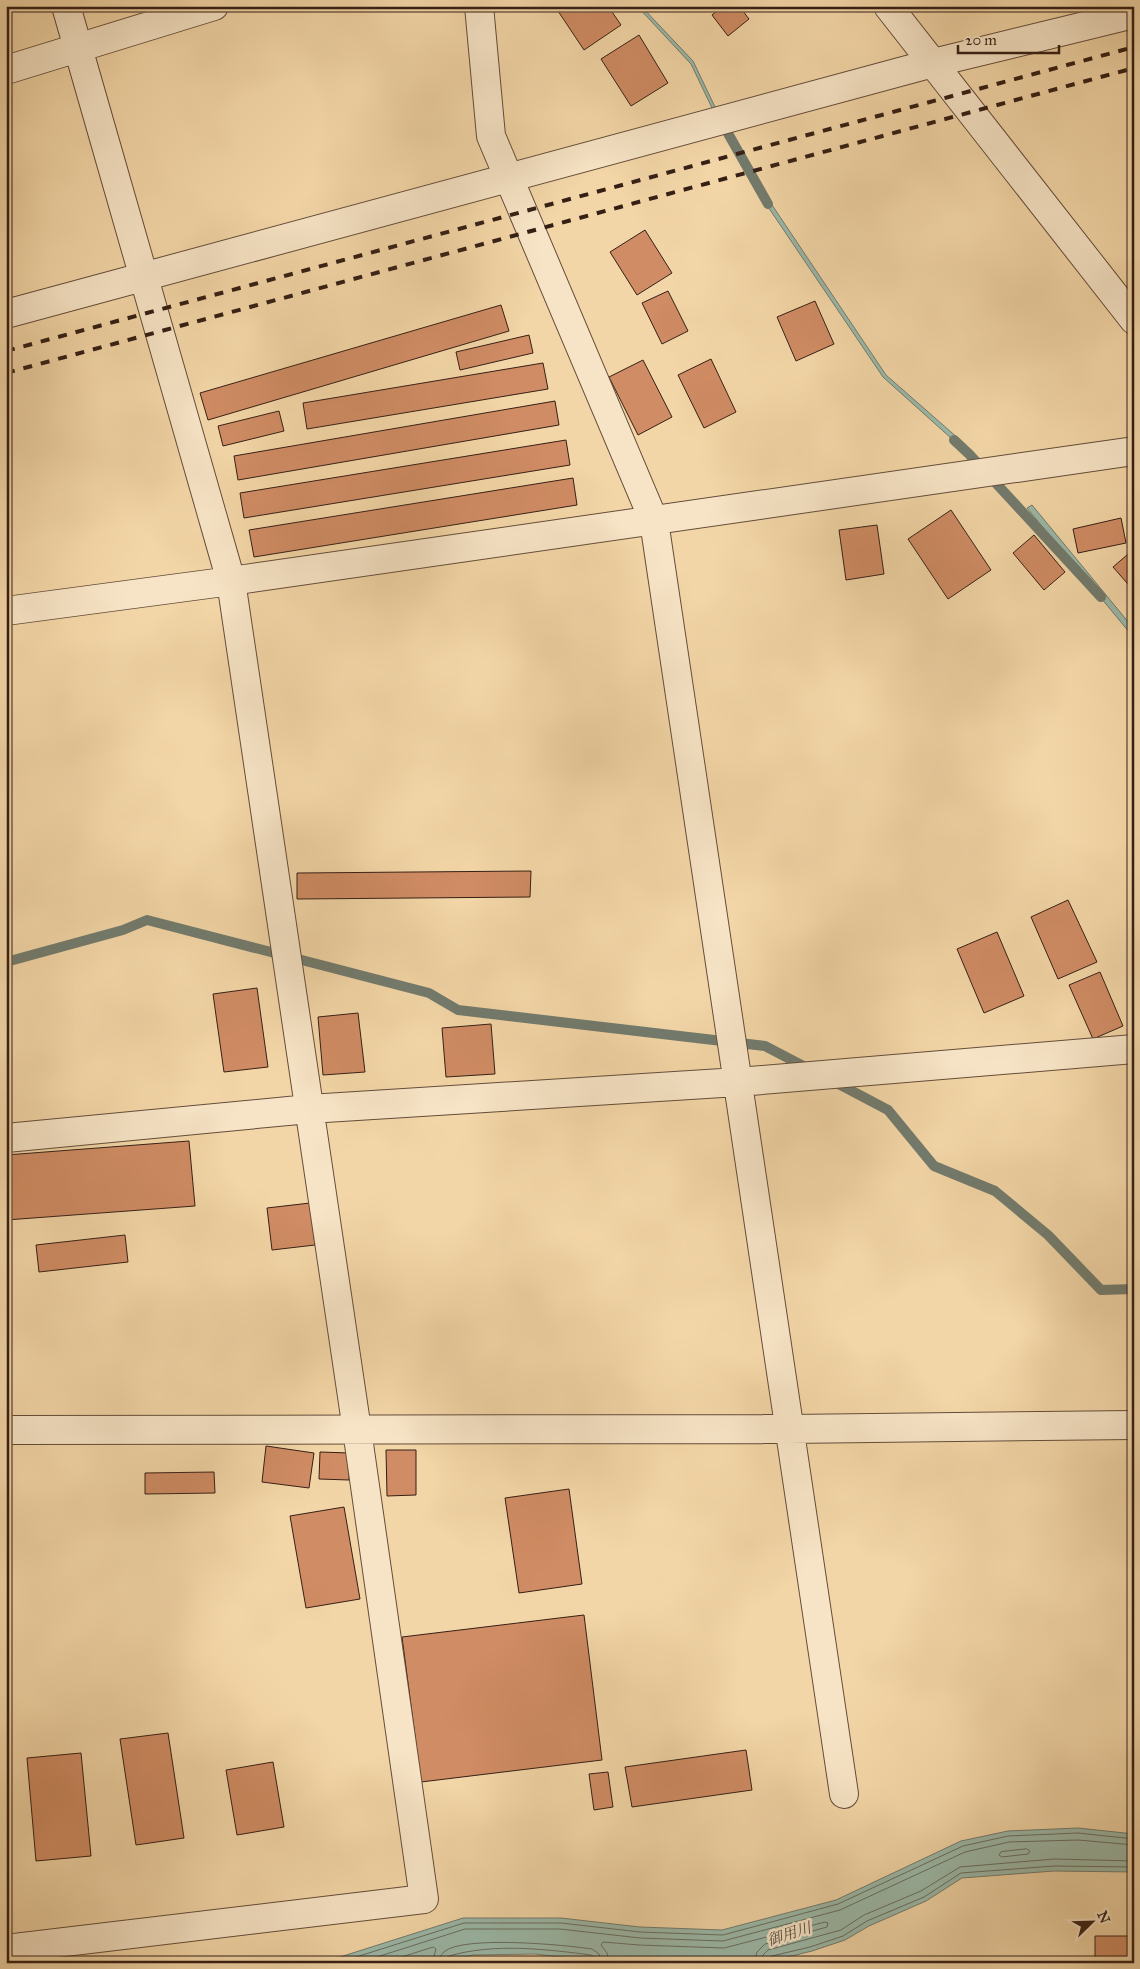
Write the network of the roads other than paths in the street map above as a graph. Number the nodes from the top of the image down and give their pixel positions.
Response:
1 (66, 6) edge
2 (214, 6) edge
3 (479, 6) edge
4 (888, 6) edge
5 (1134, 14) edge
6 (78, 48) junction
7 (933, 63) junction
8 (6, 70) edge
9 (509, 178) junction
10 (143, 277) junction
11 (6, 314) edge
12 (1134, 320) edge
13 (1134, 452) edge
14 (654, 521) junction
15 (231, 581) junction
16 (6, 611) edge
17 (1134, 1049) edge
18 (738, 1082) junction
19 (309, 1109) junction
20 (6, 1138) edge
21 (1134, 1425) edge
22 (790, 1429) junction
23 (6, 1430) edge
24 (357, 1430) junction
25 (844, 1794) dead end
26 (6, 1949) edge

1 - 6 street
2 - 6 street
3 - 9 street
4 - 7 street
5 - 7 street
6 - 8 street
6 - 10 street
7 - 9 street
7 - 12 street
9 - 10 street
9 - 14 street
10 - 11 street
10 - 15 street
13 - 14 street
14 - 15 street
14 - 18 street
15 - 16 street
15 - 19 street
17 - 18 street
18 - 19 street
18 - 22 street
19 - 20 street
19 - 24 street
21 - 22 street
22 - 24 street
22 - 25 street
23 - 24 street
24 - 26 street

